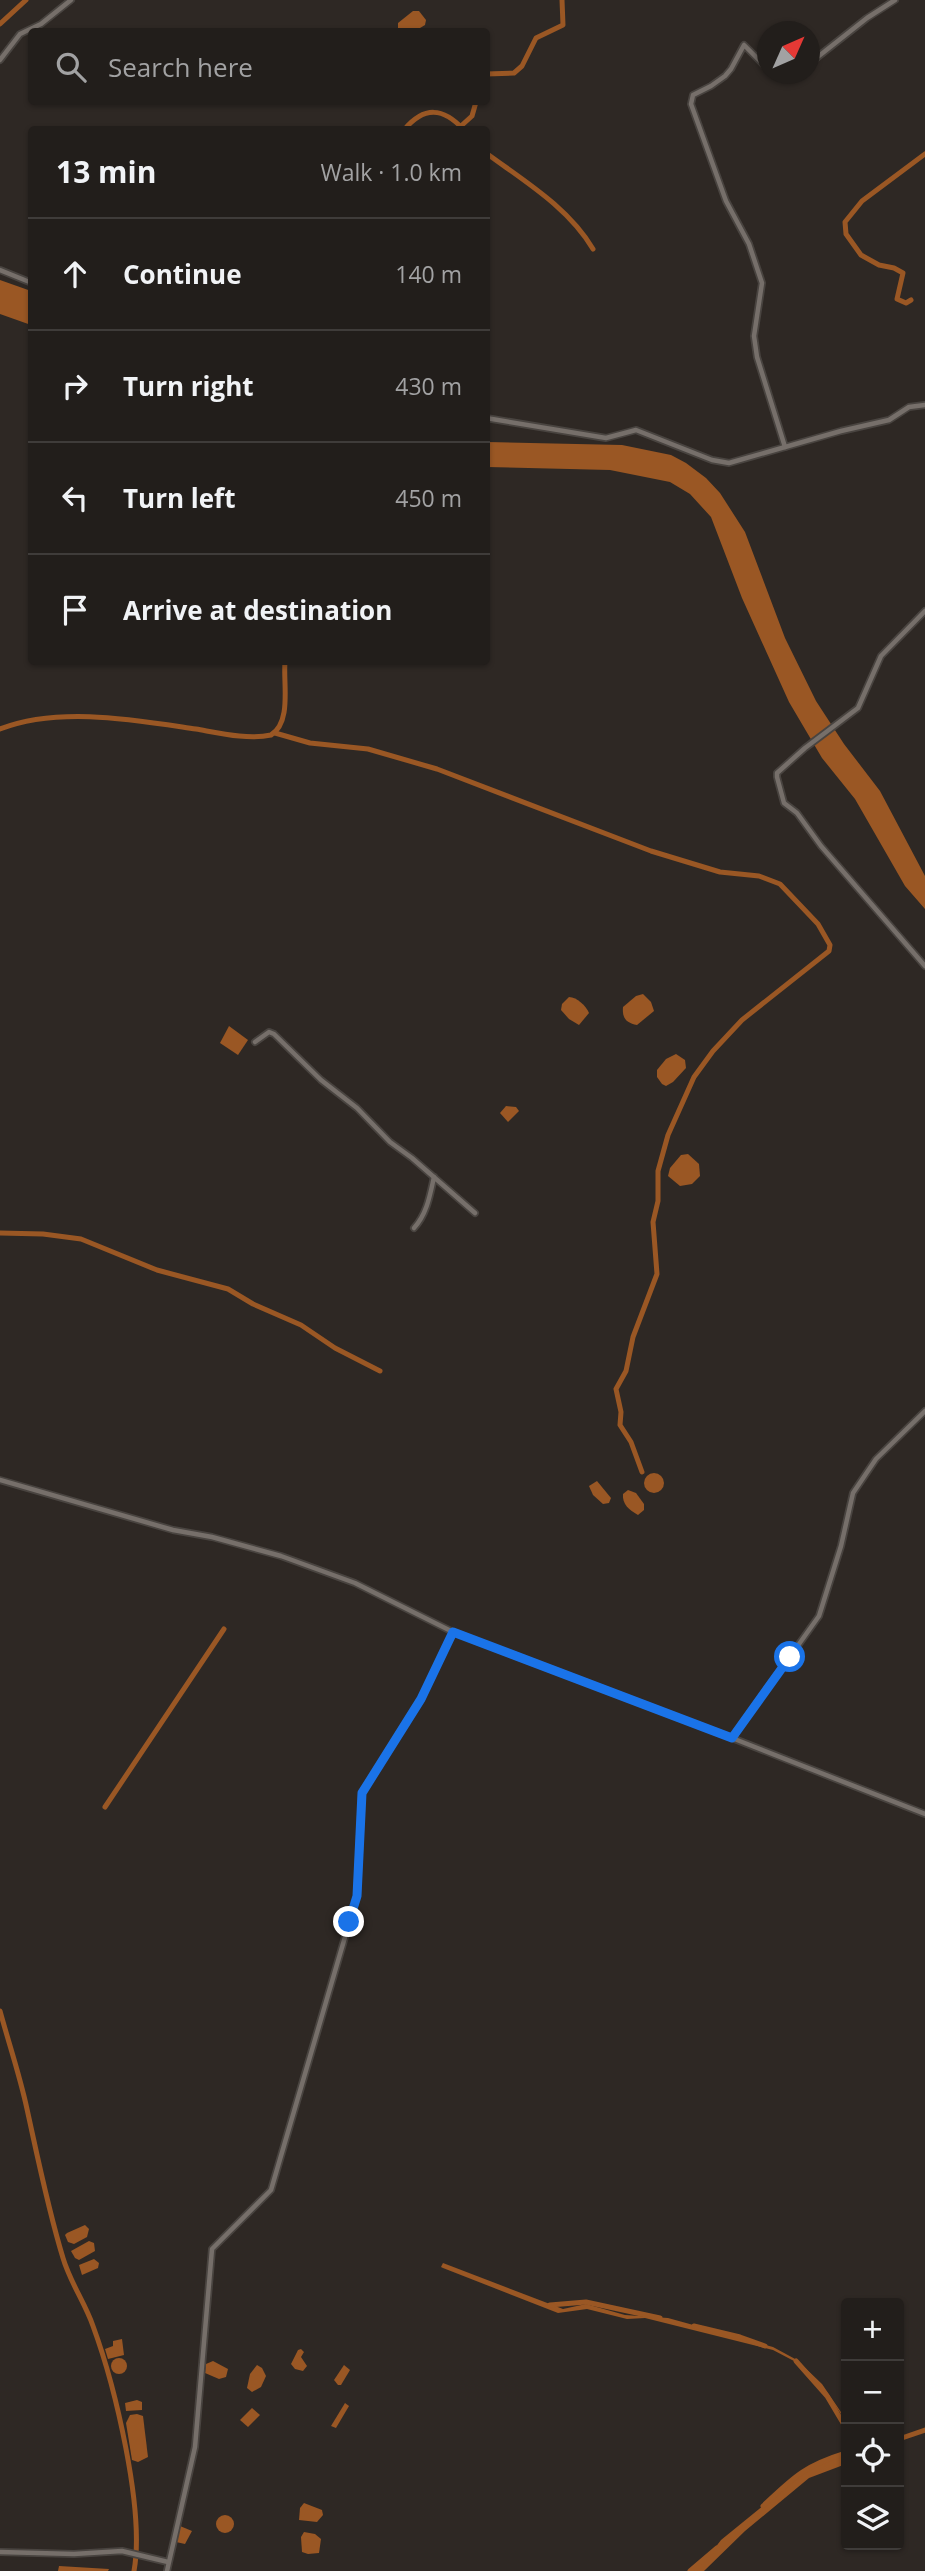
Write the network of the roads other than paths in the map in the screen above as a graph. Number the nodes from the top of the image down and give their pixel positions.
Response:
1 (71, 0) edge
2 (895, 0) edge
3 (31, 28) edge
4 (28, 30) edge
5 (820, 55) edge
6 (757, 58) edge
7 (0, 60) edge
8 (0, 270) edge
9 (28, 281) edge
10 (925, 405) edge
11 (490, 419) edge
12 (785, 447) junction
13 (925, 611) edge
14 (925, 966) edge
15 (255, 1042) dead end
16 (434, 1177) junction
17 (475, 1213) dead end
18 (414, 1228) dead end
19 (925, 1411) edge
20 (0, 1480) edge
21 (453, 1632) junction
22 (732, 1738) junction
23 (925, 1814) edge
24 (0, 2552) edge
25 (168, 2562) junction
26 (167, 2571) edge

1 - 3 street
2 - 5 street
4 - 7 street
6 - 12 street
8 - 9 street
10 - 12 street
11 - 12 street
13 - 14 street
15 - 16 street
16 - 17 street
16 - 18 street
19 - 22 street
20 - 21 street
21 - 22 street
21 - 25 street
22 - 23 street
24 - 25 street
25 - 26 street

